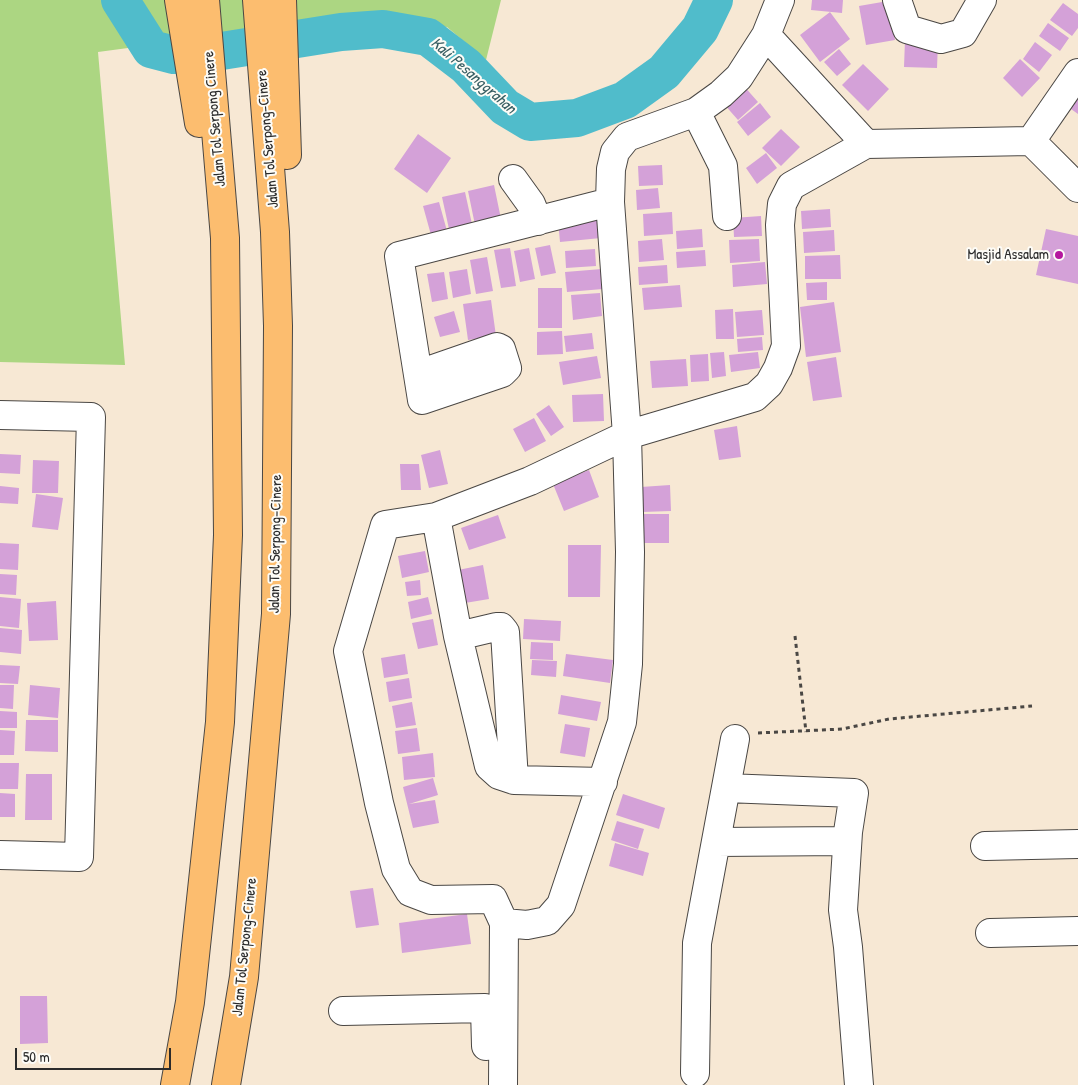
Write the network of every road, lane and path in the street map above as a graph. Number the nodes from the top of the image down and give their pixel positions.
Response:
1 (179, 0) edge
2 (205, 0) edge
3 (257, 0) edge
4 (282, 0) edge
5 (780, 0) edge
6 (897, 0) edge
7 (982, 0) edge
8 (766, 36) junction
9 (1078, 73) edge
10 (696, 112) junction
11 (1031, 142) junction
12 (866, 144) junction
13 (513, 179) dead end
14 (1078, 188) edge
15 (610, 202) junction
16 (727, 216) dead end
17 (538, 221) junction
18 (282, 232) junction
19 (222, 238) junction
20 (419, 374) dead end
21 (0, 415) edge
22 (627, 435) junction
23 (436, 517) junction
24 (458, 636) junction
25 (795, 636) dead end
26 (1032, 706) dead end
27 (806, 732) junction
28 (735, 739) joint
29 (514, 780) junction
30 (604, 782) junction
31 (726, 788) junction
32 (847, 841) junction
33 (716, 842) junction
34 (1078, 844) edge
35 (985, 846) dead end
36 (0, 855) edge
37 (504, 924) junction
38 (1078, 931) edge
39 (990, 932) dead end
40 (343, 1011) dead end
41 (695, 1073) dead end
42 (175, 1085) edge
43 (226, 1085) edge
44 (488, 1085) edge
45 (503, 1085) edge
46 (859, 1085) edge

1 - 19 highway
2 - 19 highway, Jalan Tol Serpong Cinere
3 - 18 highway, Jalan Tol Serpong–Cinere
4 - 18 highway
5 - 8 street
6 - 7 street
8 - 10 street
8 - 12 street
9 - 11 street
10 - 15 street
10 - 16 street
11 - 12 street
11 - 14 street
12 - 22 street
13 - 17 street
15 - 17 street
15 - 22 street
17 - 20 street
18 - 43 highway, Jalan Tol Serpong–Cinere
19 - 42 highway
21 - 36 street
22 - 23 street
22 - 30 street
23 - 24 street
23 - 37 street
24 - 29 street
24 - 29 street
25 - 27 path
26 - 27 path
27 - 28 path
28 - 31 street
29 - 30 street
30 - 37 street
31 - 32 street
31 - 33 street
32 - 33 street
32 - 46 street
33 - 41 street
34 - 35 street
37 - 45 street
38 - 39 street
40 - 44 street

